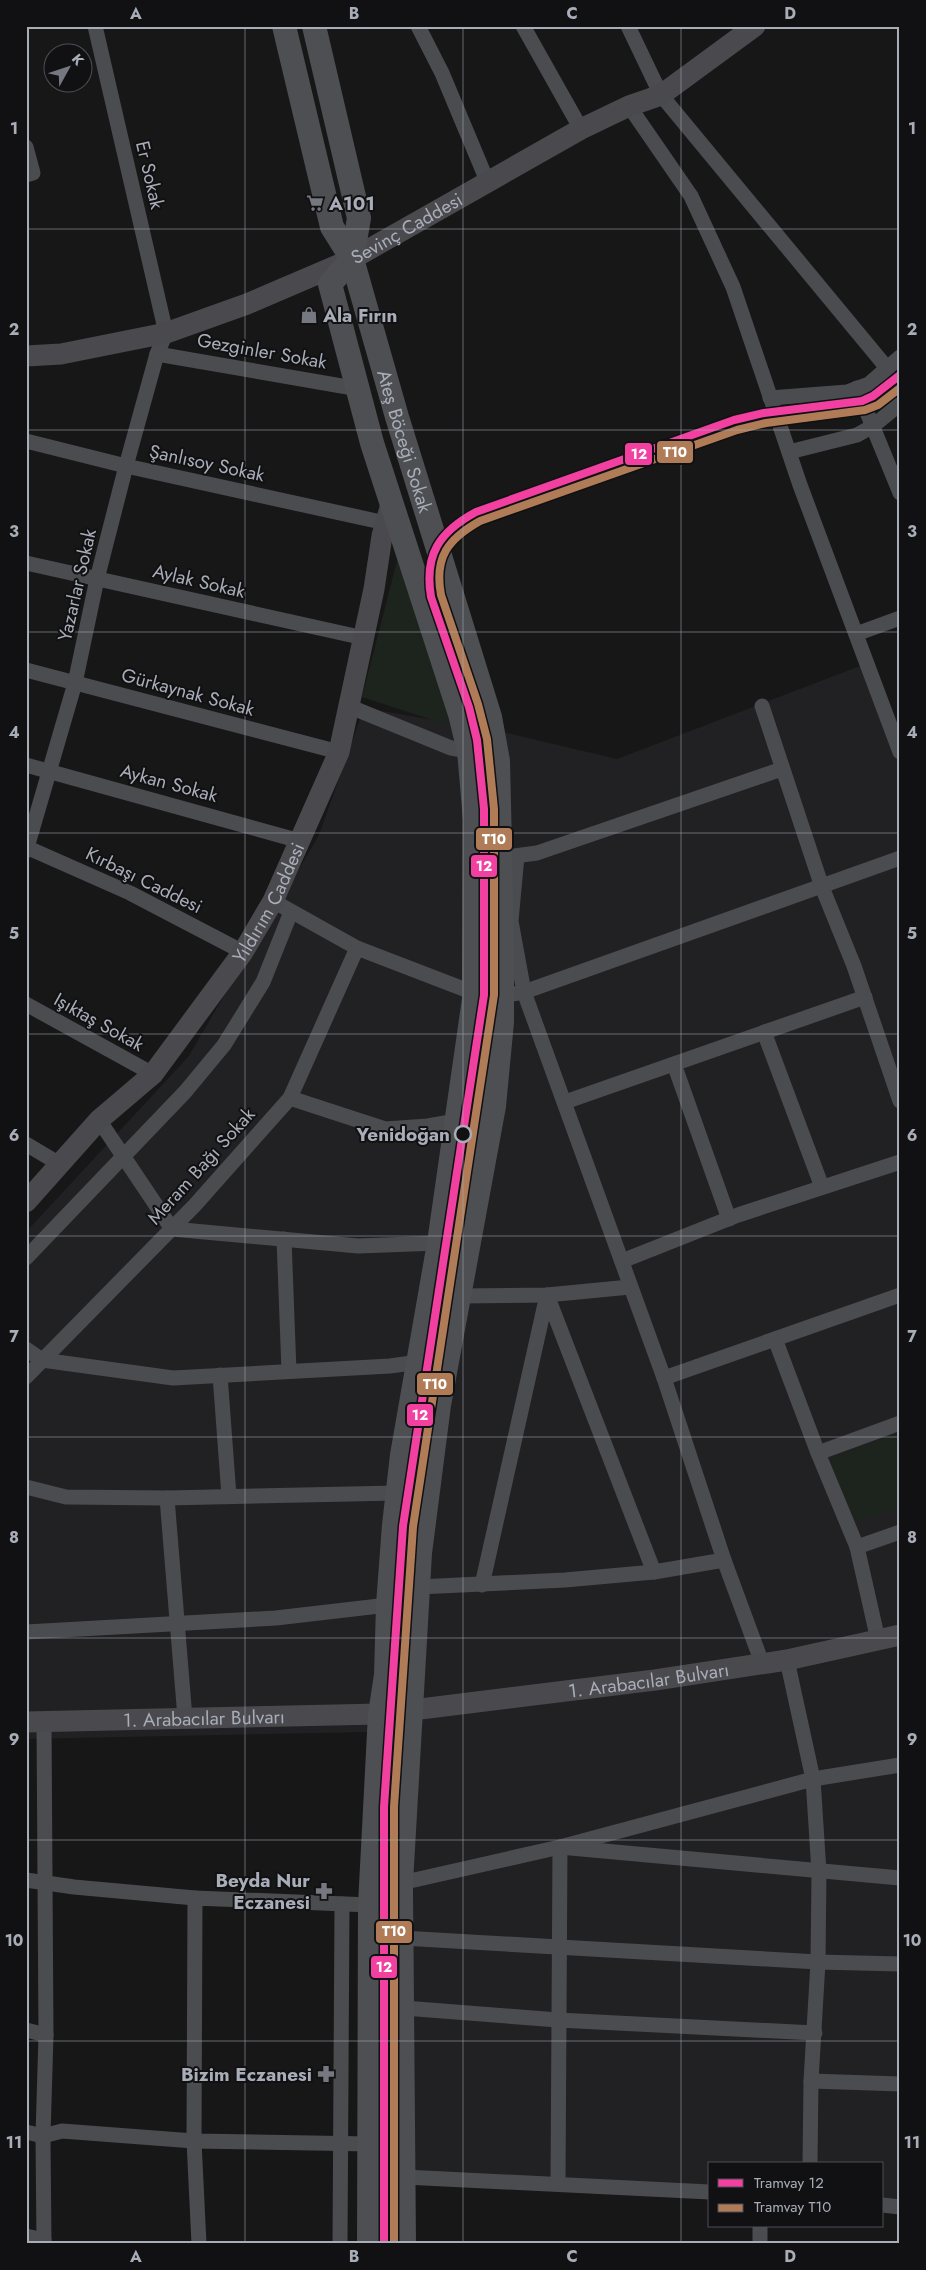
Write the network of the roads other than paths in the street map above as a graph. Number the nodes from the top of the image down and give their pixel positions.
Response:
1 (95, 26) edge
2 (284, 26) edge
3 (314, 26) edge
4 (418, 26) edge
5 (523, 26) edge
6 (628, 26) edge
7 (755, 26) edge
8 (661, 95) junction
9 (629, 106) junction
10 (581, 129) junction
11 (26, 147) edge
12 (26, 175) edge
13 (488, 183) junction
14 (352, 259) junction
15 (166, 333) junction
16 (157, 354) junction
17 (26, 356) edge
18 (900, 357) edge
19 (887, 368) junction
20 (857, 388) junction
21 (359, 389) junction
22 (770, 398) junction
23 (900, 404) edge
24 (397, 417) junction
25 (873, 426) junction
26 (26, 441) edge
27 (372, 443) junction
28 (789, 452) junction
29 (126, 466) junction
30 (900, 493) edge
31 (392, 501) junction
32 (382, 529) junction
33 (26, 563) edge
34 (97, 579) junction
35 (900, 618) edge
36 (856, 634) junction
37 (364, 638) junction
38 (26, 670) edge
39 (75, 683) junction
40 (348, 706) junction
41 (762, 706) dead end
42 (469, 751) junction
43 (339, 752) junction
44 (900, 752) edge
45 (26, 764) edge
46 (782, 769) junction
47 (49, 771) junction
48 (300, 841) junction
49 (27, 848) edge
50 (509, 857) junction
51 (900, 858) edge
52 (822, 887) junction
53 (273, 901) junction
54 (291, 912) junction
55 (357, 948) junction
56 (243, 952) junction
57 (513, 995) junction
58 (474, 996) junction
59 (865, 997) junction
60 (26, 1004) edge
61 (764, 1032) junction
62 (674, 1064) junction
63 (152, 1074) junction
64 (290, 1098) junction
65 (565, 1102) junction
66 (900, 1102) edge
67 (98, 1120) junction
68 (456, 1121) junction
69 (26, 1144) edge
70 (123, 1157) junction
71 (900, 1162) edge
72 (58, 1164) junction
73 (822, 1187) junction
74 (26, 1202) edge
75 (729, 1219) junction
76 (172, 1229) junction
77 (284, 1239) junction
78 (439, 1243) junction
79 (26, 1258) edge
80 (622, 1261) junction
81 (630, 1287) junction
82 (547, 1295) junction
83 (900, 1295) edge
84 (460, 1296) junction
85 (775, 1338) junction
86 (26, 1349) edge
87 (42, 1360) junction
88 (419, 1362) junction
89 (289, 1371) junction
90 (220, 1375) junction
91 (26, 1377) edge
92 (664, 1378) junction
93 (900, 1423) edge
94 (818, 1453) junction
95 (26, 1488) edge
96 (398, 1493) junction
97 (229, 1496) junction
98 (167, 1498) junction
99 (900, 1532) edge
100 (857, 1547) junction
101 (724, 1560) junction
102 (654, 1572) junction
103 (482, 1585) junction
104 (418, 1587) junction
105 (388, 1605) junction
106 (178, 1624) junction
107 (26, 1632) edge
108 (900, 1636) edge
109 (878, 1640) junction
110 (786, 1660) junction
111 (762, 1663) junction
112 (396, 1712) junction
113 (186, 1718) junction
114 (35, 1721) edge
115 (900, 1765) edge
116 (813, 1779) junction
117 (560, 1847) junction
118 (819, 1872) junction
119 (900, 1878) edge
120 (26, 1880) edge
121 (46, 1883) junction
122 (401, 1883) junction
123 (195, 1898) junction
124 (342, 1904) junction
125 (370, 1905) junction
126 (402, 1938) junction
127 (559, 1946) junction
128 (818, 1962) junction
129 (900, 1964) edge
130 (404, 2008) junction
131 (558, 2020) junction
132 (26, 2030) edge
133 (815, 2034) junction
134 (46, 2035) junction
135 (811, 2081) junction
136 (900, 2084) edge
137 (26, 2132) edge
138 (43, 2136) junction
139 (194, 2141) junction
140 (339, 2144) junction
141 (370, 2144) junction
142 (810, 2162) edge
143 (404, 2177) junction
144 (558, 2184) junction
145 (708, 2192) edge
146 (884, 2205) edge
147 (900, 2207) edge
148 (760, 2228) edge
149 (26, 2236) edge
150 (44, 2242) edge
151 (199, 2244) edge
152 (340, 2244) edge
153 (369, 2244) edge
154 (404, 2244) edge
155 (760, 2244) edge

1 - 15 street, Er Sokak
2 - 14 main road
3 - 14 main road
4 - 13 street
5 - 10 street
6 - 8 street
7 - 8 main road, Sevinç Caddesi
8 - 9 main road, Sevinç Caddesi
8 - 19 street
9 - 10 main road, Sevinç Caddesi
9 - 22 street
10 - 13 main road, Sevinç Caddesi
11 - 12 street
13 - 14 main road, Sevinç Caddesi
14 - 15 main road, Sevinç Caddesi
14 - 21 main road
14 - 24 main road, Ateş Böceği Sokak
15 - 16 street, Yazarlar Sokak
15 - 17 main road, Sevinç Caddesi
16 - 21 street, Gezginler Sokak
16 - 29 street, Yazarlar Sokak
18 - 19 street
19 - 20 street
20 - 22 street
20 - 25 street
21 - 27 main road
22 - 28 street
23 - 25 street
24 - 31 main road
24 - 50 main road, Ateş Böceği Sokak
25 - 28 street
25 - 30 street
26 - 29 street, Şanlısoy Sokak
27 - 31 main road, Ateş Böceği Sokak
27 - 32 main road
28 - 36 street
29 - 32 street, Şanlısoy Sokak
29 - 34 street, Yazarlar Sokak
31 - 32 main road
31 - 42 main road, Ateş Böceği Sokak
32 - 37 main road, Yıldırım Caddesi
33 - 34 street, Aylak Sokak
34 - 37 street, Aylak Sokak
34 - 39 street, Yazarlar Sokak
35 - 36 street
36 - 44 street
37 - 40 main road, Yıldırım Caddesi
38 - 39 street, Gürkaynak Sokak
39 - 43 street, Gürkaynak Sokak
39 - 47 street, Yazarlar Sokak
40 - 42 street
40 - 43 main road, Yıldırım Caddesi
41 - 46 street
42 - 58 main road, Ateş Böceği Sokak
43 - 48 main road, Yıldırım Caddesi
45 - 47 street, Aykan Sokak
46 - 50 street
46 - 52 street
47 - 48 street, Aykan Sokak
47 - 49 street, Yazarlar Sokak
48 - 53 main road, Yıldırım Caddesi
49 - 56 street, Kırbaşı Caddesi
50 - 57 main road, Ateş Böceği Sokak
51 - 52 street
52 - 57 street
52 - 59 street
53 - 54 street
53 - 56 main road, Yıldırım Caddesi
54 - 55 street
54 - 70 street
55 - 58 street
55 - 64 street, Meram Bağı Sokak
56 - 63 main road, Yıldırım Caddesi
57 - 58 street
57 - 65 street
57 - 84 main road, Ateş Böceği Sokak
58 - 68 main road, Ateş Böceği Sokak
59 - 61 street
59 - 66 street
60 - 63 street, Işıktaş Sokak
61 - 62 street
61 - 73 street
62 - 65 street
62 - 75 street
63 - 67 main road, Yıldırım Caddesi
64 - 68 street
64 - 76 street, Meram Bağı Sokak
65 - 80 street
67 - 70 street
67 - 72 main road, Yıldırım Caddesi
68 - 78 main road, Ateş Böceği Sokak
69 - 72 street
70 - 76 street
70 - 79 street
71 - 73 street
72 - 74 main road, Yıldırım Caddesi
73 - 75 street
75 - 80 street
76 - 77 street
76 - 87 street, Meram Bağı Sokak
77 - 78 street
77 - 89 street
78 - 88 main road, Ateş Böceği Sokak
80 - 81 street
81 - 82 street
81 - 92 street
82 - 84 street
82 - 102 street
82 - 103 street
83 - 85 street
84 - 104 main road, Ateş Böceği Sokak
85 - 92 street
85 - 94 street
86 - 87 street
87 - 90 street
87 - 91 street, Meram Bağı Sokak
88 - 89 street
88 - 96 main road, Ateş Böceği Sokak
89 - 90 street
90 - 97 street
92 - 101 street
93 - 94 street
94 - 100 street
95 - 98 street
96 - 97 street
96 - 105 main road, Ateş Böceği Sokak
97 - 98 street
98 - 106 street
99 - 100 street
100 - 109 street
101 - 102 street
101 - 111 street
102 - 103 street
103 - 104 street
104 - 112 main road, Ateş Böceği Sokak
105 - 106 street
105 - 112 main road, Ateş Böceği Sokak
106 - 107 street
106 - 113 street
108 - 109 main road, 1. Arabacılar Bulvarı
109 - 110 main road, 1. Arabacılar Bulvarı
110 - 111 main road, 1. Arabacılar Bulvarı
110 - 116 street
111 - 112 main road, 1. Arabacılar Bulvarı
112 - 113 main road, 1. Arabacılar Bulvarı
112 - 122 main road
112 - 125 main road
113 - 114 main road, 1. Arabacılar Bulvarı
114 - 121 street
115 - 116 street
116 - 117 street
116 - 118 street
117 - 118 street
117 - 122 street
117 - 127 street
118 - 119 street
118 - 128 street
120 - 121 street
121 - 123 street
121 - 134 street
122 - 126 main road
123 - 124 street
123 - 139 street
124 - 125 street
124 - 140 street
125 - 141 main road
126 - 127 street
126 - 130 main road
127 - 128 street
127 - 131 street
128 - 129 street
128 - 133 street
130 - 131 street
130 - 143 main road
131 - 133 street
131 - 144 street
132 - 134 street
133 - 135 street
134 - 138 street
135 - 136 street
135 - 142 street
137 - 138 street
138 - 139 street
138 - 150 street
139 - 140 street
139 - 151 street
140 - 141 street
140 - 152 street
141 - 153 main road
143 - 144 street
143 - 154 main road
144 - 145 street
146 - 147 street
148 - 155 street
149 - 150 street

